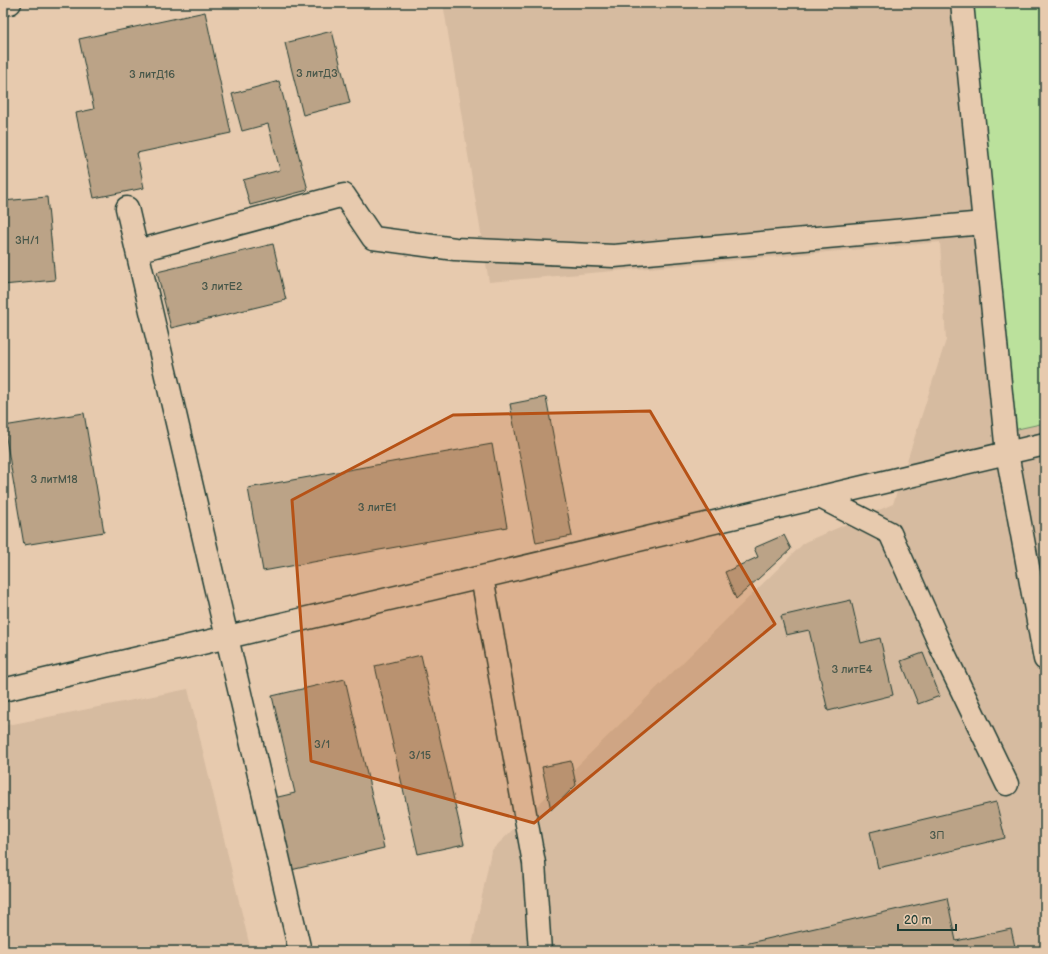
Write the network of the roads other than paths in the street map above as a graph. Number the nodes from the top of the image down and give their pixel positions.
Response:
1 (10, 3) edge
2 (962, 3) edge
3 (3, 4) edge
4 (127, 208) dead end
5 (984, 223) junction
6 (136, 251) junction
7 (1045, 444) edge
8 (1007, 453) junction
9 (820, 497) junction
10 (482, 577) junction
11 (228, 637) junction
12 (1045, 659) edge
13 (3, 690) edge
14 (1007, 784) dead end
15 (300, 951) edge
16 (540, 951) edge

1 - 3 street
2 - 5 street
4 - 6 street
5 - 6 street
5 - 8 street
6 - 11 street
7 - 8 street
8 - 9 street
8 - 12 street
9 - 10 street
9 - 14 street
10 - 11 street
10 - 16 street
11 - 13 street
11 - 15 street

